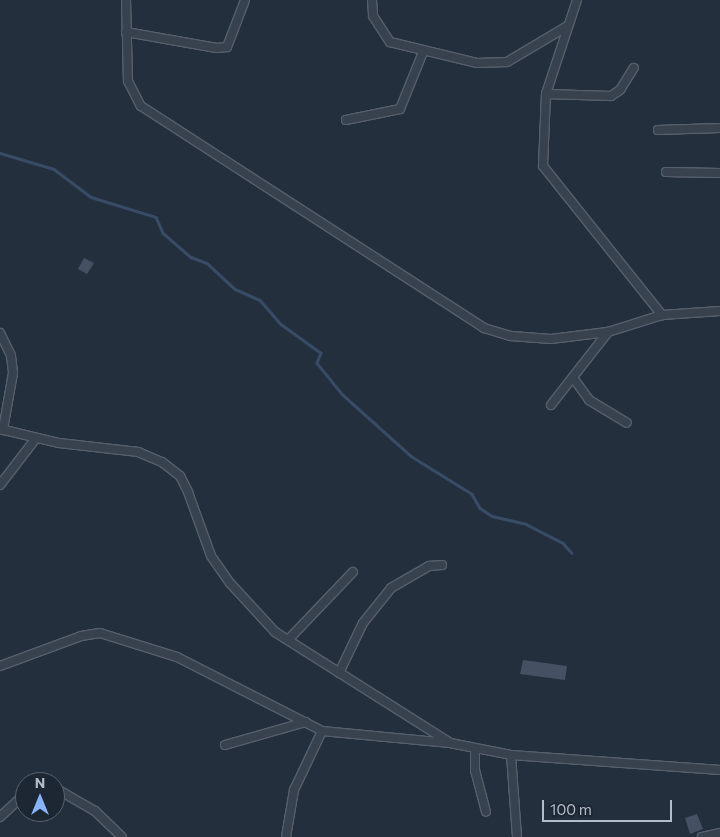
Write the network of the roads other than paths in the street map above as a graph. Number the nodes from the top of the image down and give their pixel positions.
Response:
1 (126, 0) edge
2 (245, 0) edge
3 (372, 0) edge
4 (577, 0) edge
5 (566, 27) junction
6 (126, 32) junction
7 (424, 52) junction
8 (634, 68) dead end
9 (546, 94) junction
10 (346, 120) dead end
11 (720, 128) edge
12 (658, 130) dead end
13 (666, 172) dead end
14 (720, 173) edge
15 (720, 311) edge
16 (662, 315) junction
17 (608, 332) junction
18 (0, 333) edge
19 (574, 379) junction
20 (552, 404) dead end
21 (627, 423) dead end
22 (2, 429) edge
23 (36, 438) junction
24 (0, 485) edge
25 (442, 565) dead end
26 (353, 572) dead end
27 (288, 640) junction
28 (0, 666) edge
29 (339, 673) junction
30 (306, 722) junction
31 (322, 731) junction
32 (450, 743) junction
33 (225, 744) dead end
34 (475, 748) junction
35 (511, 755) junction
36 (720, 770) edge
37 (65, 794) edge
38 (15, 803) edge
39 (486, 812) dead end
40 (0, 816) edge
41 (720, 833) edge
42 (122, 837) edge
43 (286, 837) edge
44 (518, 837) edge
45 (702, 837) edge

1 - 6 street
2 - 6 street
3 - 7 street
4 - 5 street
5 - 7 street
5 - 9 street
6 - 17 street
7 - 10 street
8 - 9 street
9 - 16 street
11 - 12 street
13 - 14 street
15 - 16 street
16 - 17 street
17 - 19 street
18 - 22 street
19 - 20 street
19 - 21 street
22 - 23 street
23 - 24 street
23 - 27 street
25 - 29 street
26 - 27 street
27 - 29 street
28 - 30 street
29 - 32 street
30 - 31 street
30 - 33 street
31 - 32 street
31 - 43 street
32 - 34 street
34 - 35 street
34 - 39 street
35 - 36 street
35 - 44 street
37 - 42 street
38 - 40 street
41 - 45 street

